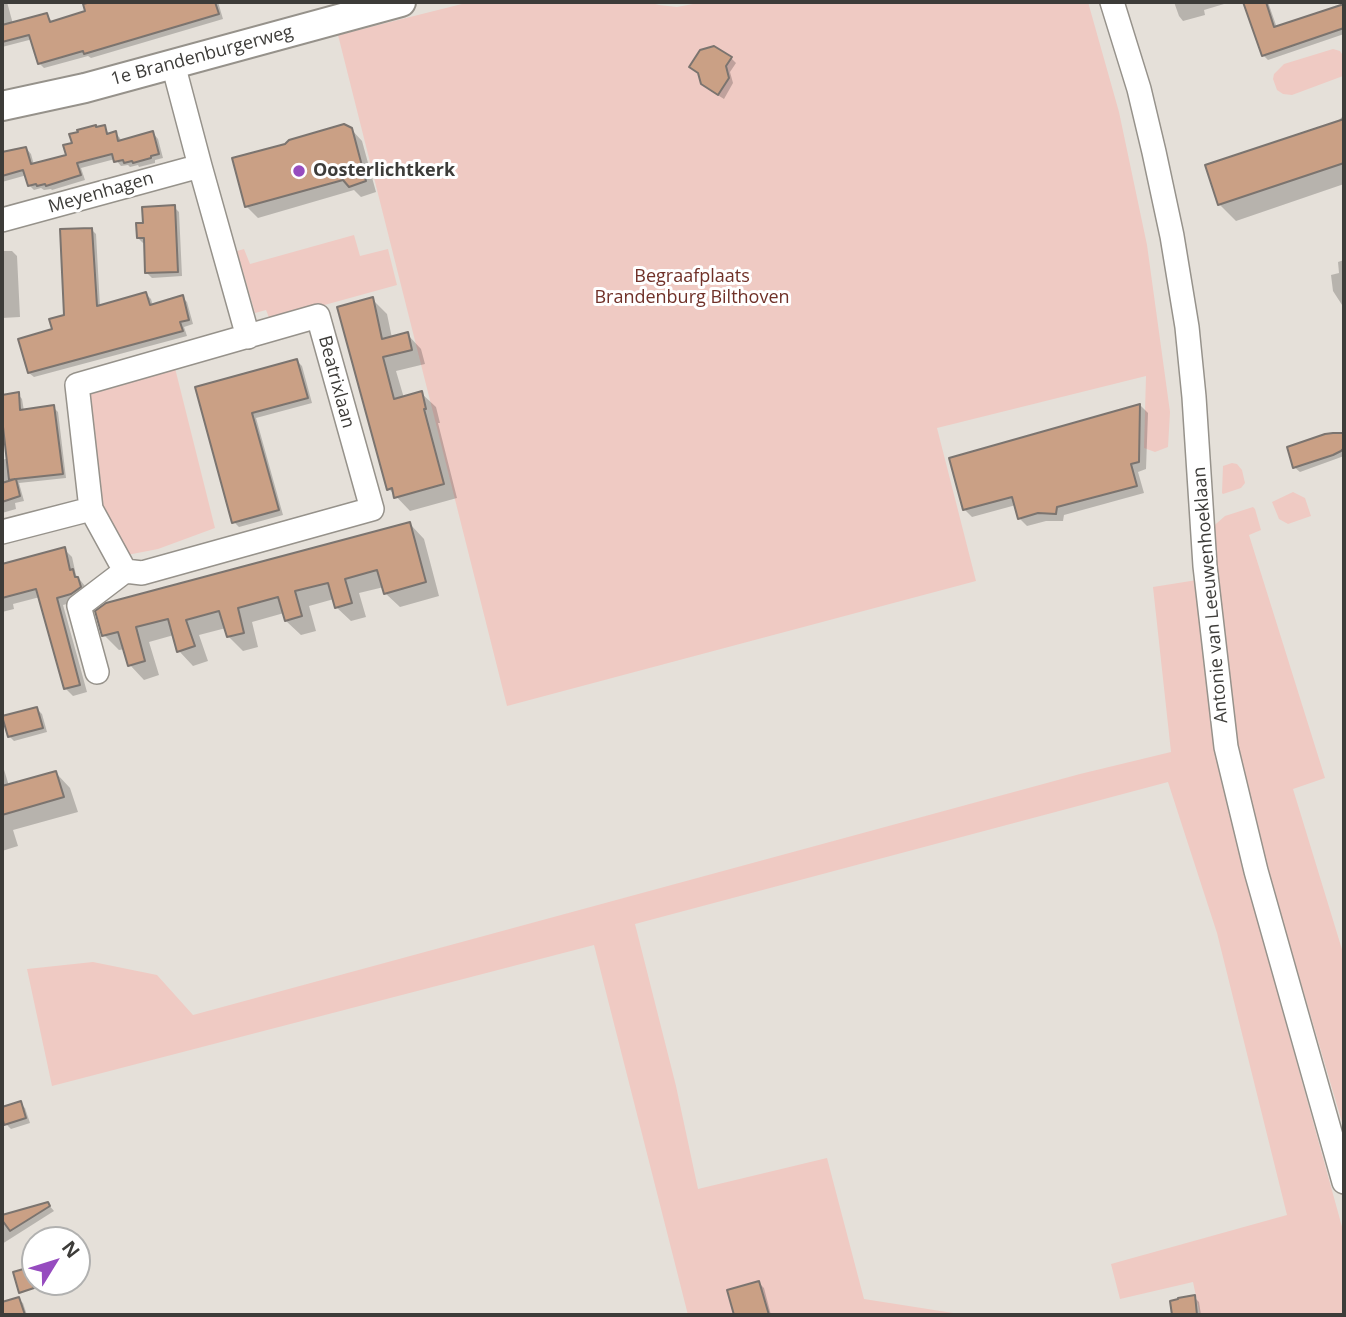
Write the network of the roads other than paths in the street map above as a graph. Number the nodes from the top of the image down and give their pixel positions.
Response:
1 (401, 2) edge
2 (1112, 2) edge
3 (362, 7) edge
4 (173, 64) junction
5 (2, 106) edge
6 (200, 166) junction
7 (2, 220) edge
8 (247, 337) junction
9 (91, 509) junction
10 (2, 532) edge
11 (125, 571) junction
12 (97, 672) dead end
13 (1344, 1182) edge

1 - 3 street, 1e Brandenburgerweg
2 - 13 street, Antonie van Leeuwenhoeklaan
3 - 4 street, 1e Brandenburgerweg
4 - 5 street, 1e Brandenburgerweg
4 - 6 street
6 - 7 street, Meyenhagen
6 - 8 street
8 - 9 street, Beatrixlaan
8 - 11 street, Beatrixlaan
9 - 10 street
9 - 11 street, Beatrixlaan
11 - 12 street

